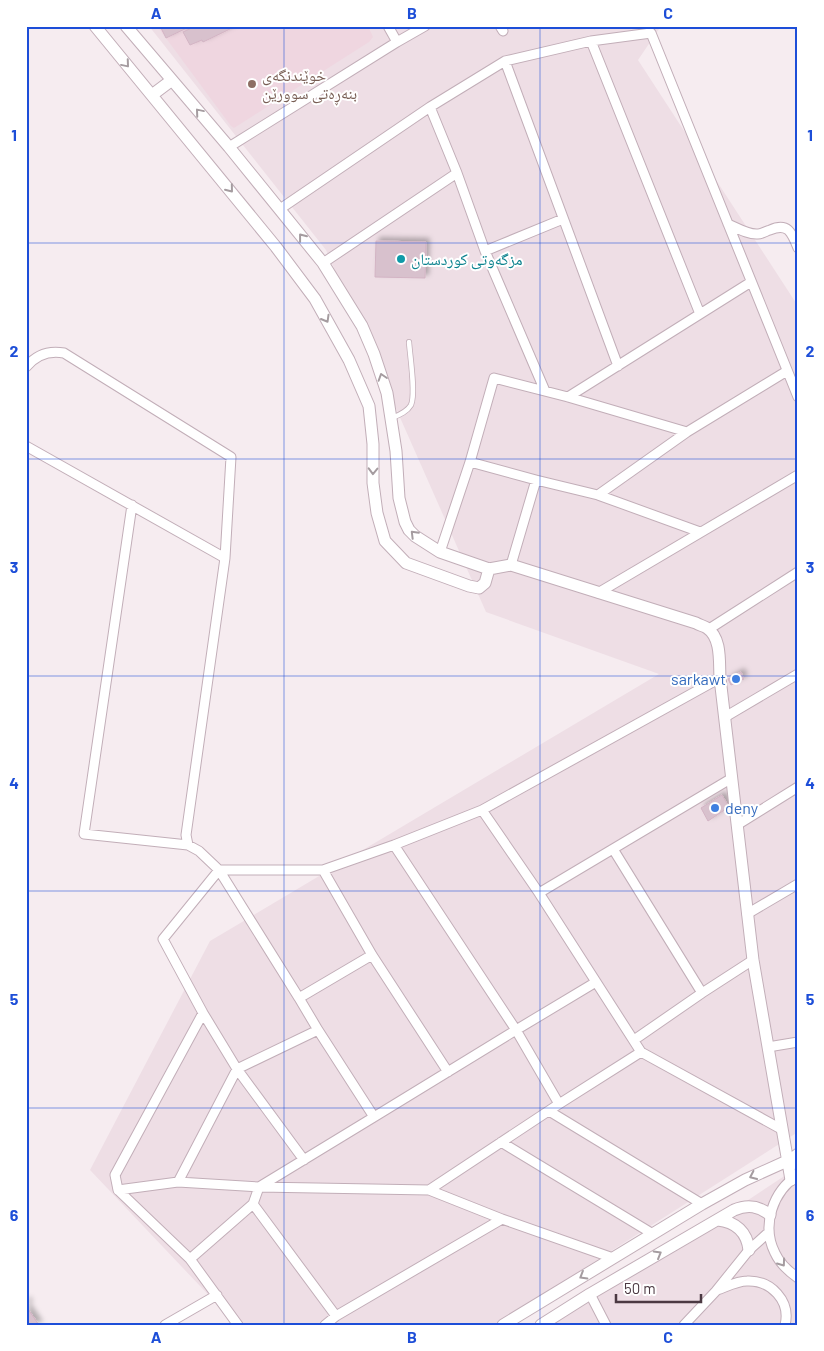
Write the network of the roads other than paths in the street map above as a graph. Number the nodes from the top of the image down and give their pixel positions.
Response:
1 (95, 26) edge
2 (126, 26) edge
3 (388, 26) edge
4 (425, 26) edge
5 (591, 41) junction
6 (398, 42) junction
7 (505, 61) junction
8 (172, 80) junction
9 (152, 95) junction
10 (430, 107) junction
11 (229, 147) junction
12 (457, 174) junction
13 (280, 209) junction
14 (563, 219) junction
15 (728, 224) junction
16 (798, 248) edge
17 (485, 251) junction
18 (323, 263) junction
19 (752, 282) junction
20 (700, 314) junction
21 (409, 342) dead end
22 (618, 366) junction
23 (26, 367) edge
24 (787, 371) junction
25 (545, 391) junction
26 (568, 397) junction
27 (798, 397) edge
28 (392, 418) junction
29 (371, 423) junction
30 (687, 432) junction
31 (26, 446) edge
32 (470, 462) junction
33 (798, 475) edge
34 (536, 480) junction
35 (598, 494) junction
36 (132, 505) junction
37 (700, 532) junction
38 (440, 552) junction
39 (225, 558) junction
40 (511, 565) junction
41 (489, 569) junction
42 (798, 572) edge
43 (598, 593) junction
44 (708, 629) junction
45 (798, 674) edge
46 (720, 678) junction
47 (725, 716) junction
48 (732, 778) junction
49 (798, 787) edge
50 (482, 810) junction
51 (737, 825) junction
52 (188, 845) junction
53 (394, 845) junction
54 (613, 849) junction
55 (219, 870) junction
56 (324, 870) junction
57 (798, 884) edge
58 (539, 894) junction
59 (747, 914) junction
60 (372, 955) junction
61 (753, 960) junction
62 (596, 982) junction
63 (702, 993) junction
64 (299, 998) junction
65 (203, 1013) junction
66 (318, 1030) junction
67 (516, 1030) junction
68 (634, 1040) junction
69 (798, 1042) edge
70 (768, 1047) junction
71 (641, 1052) junction
72 (238, 1069) junction
73 (448, 1072) junction
74 (559, 1104) junction
75 (549, 1111) junction
76 (374, 1117) junction
77 (781, 1129) junction
78 (501, 1142) junction
79 (798, 1153) edge
80 (304, 1160) junction
81 (792, 1163) edge
82 (794, 1177) edge
83 (178, 1182) junction
84 (260, 1187) junction
85 (118, 1190) junction
86 (430, 1190) junction
87 (253, 1204) junction
88 (702, 1204) junction
89 (770, 1215) junction
90 (502, 1220) junction
91 (718, 1220) junction
92 (769, 1232) junction
93 (653, 1234) junction
94 (749, 1250) junction
95 (613, 1258) junction
96 (190, 1259) junction
97 (798, 1278) edge
98 (716, 1291) junction
99 (590, 1294) junction
100 (217, 1295) junction
101 (336, 1316) junction
102 (176, 1322) edge
103 (165, 1325) edge
104 (238, 1325) edge
105 (325, 1325) edge
106 (503, 1325) edge
107 (542, 1325) edge
108 (606, 1325) edge
109 (684, 1325) edge
110 (785, 1325) edge

1 -> 9 street
2 - 8 street
3 - 6 street
4 - 6 street
5 - 7 street
5 - 15 street
5 - 20 street
6 - 11 street
7 - 10 street
7 - 14 street
8 - 9 street
11 -> 8 street
9 -> 29 street
10 - 12 street
10 - 13 street
11 - 13 street
12 - 17 street
12 - 18 street
18 -> 13 street
14 - 17 street
14 - 22 street
15 - 16 street
15 - 19 street
17 - 25 street
28 -> 18 street
19 - 20 street
19 - 24 street
20 - 22 street
21 - 28 lane
22 - 26 street
23 - 39 street
24 - 27 street
24 - 30 street
25 - 26 street
25 - 32 street
26 - 30 street
28 - 29 street
38 -> 28 street
29 -> 41 street
30 - 35 street
31 - 36 street
32 - 34 street
32 - 38 street
33 - 37 street
34 - 35 street
34 - 40 street
35 - 37 street
36 - 39 street
36 - 52 street
37 - 43 street
38 - 41 street
39 - 52 street
40 - 41 street
40 - 43 street
42 - 44 street
43 - 44 street
44 - 46 street
45 - 47 street
46 - 47 street
46 - 50 street
47 - 48 street
48 - 51 street
48 - 54 street
49 - 51 street
50 - 53 street
50 - 58 street
51 - 59 street
52 - 55 street
53 - 56 street
53 - 67 street
54 - 58 street
54 - 63 street
55 - 56 street
55 - 64 street
55 - 65 street
56 - 60 street
57 - 59 street
58 - 62 street
59 - 61 street
60 - 64 street
60 - 73 street
61 - 63 street
61 - 70 street
62 - 67 street
62 - 68 street
63 - 68 street
64 - 66 street
65 - 72 street
65 - 85 street
66 - 72 street
66 - 76 street
67 - 73 street
67 - 74 street
68 - 71 street
69 - 70 street
70 - 77 street
71 - 74 street
71 - 77 street
72 - 80 street
72 - 83 street
73 - 76 street
74 - 75 street
75 - 78 street
75 - 88 street
76 - 80 street
77 - 81 street
78 - 86 street
78 - 93 street
79 - 81 street
80 - 84 street
81 - 82 street
81 -> 88 street
82 - 89 street
83 - 84 street
83 - 85 street
84 - 86 street
84 - 87 street
85 - 96 street
86 - 90 street
87 - 96 street
87 - 101 street
88 - 93 street
89 - 91 street
89 - 92 street
90 - 95 street
90 - 101 street
91 - 94 street
99 -> 91 street
92 - 94 street
92 -> 97 street
93 - 95 street
94 - 98 street
95 -> 106 street
96 - 100 street
98 - 109 street
98 - 110 street
99 - 107 street
99 - 108 street
100 - 102 street
100 - 104 street
101 - 105 street
102 - 103 street

